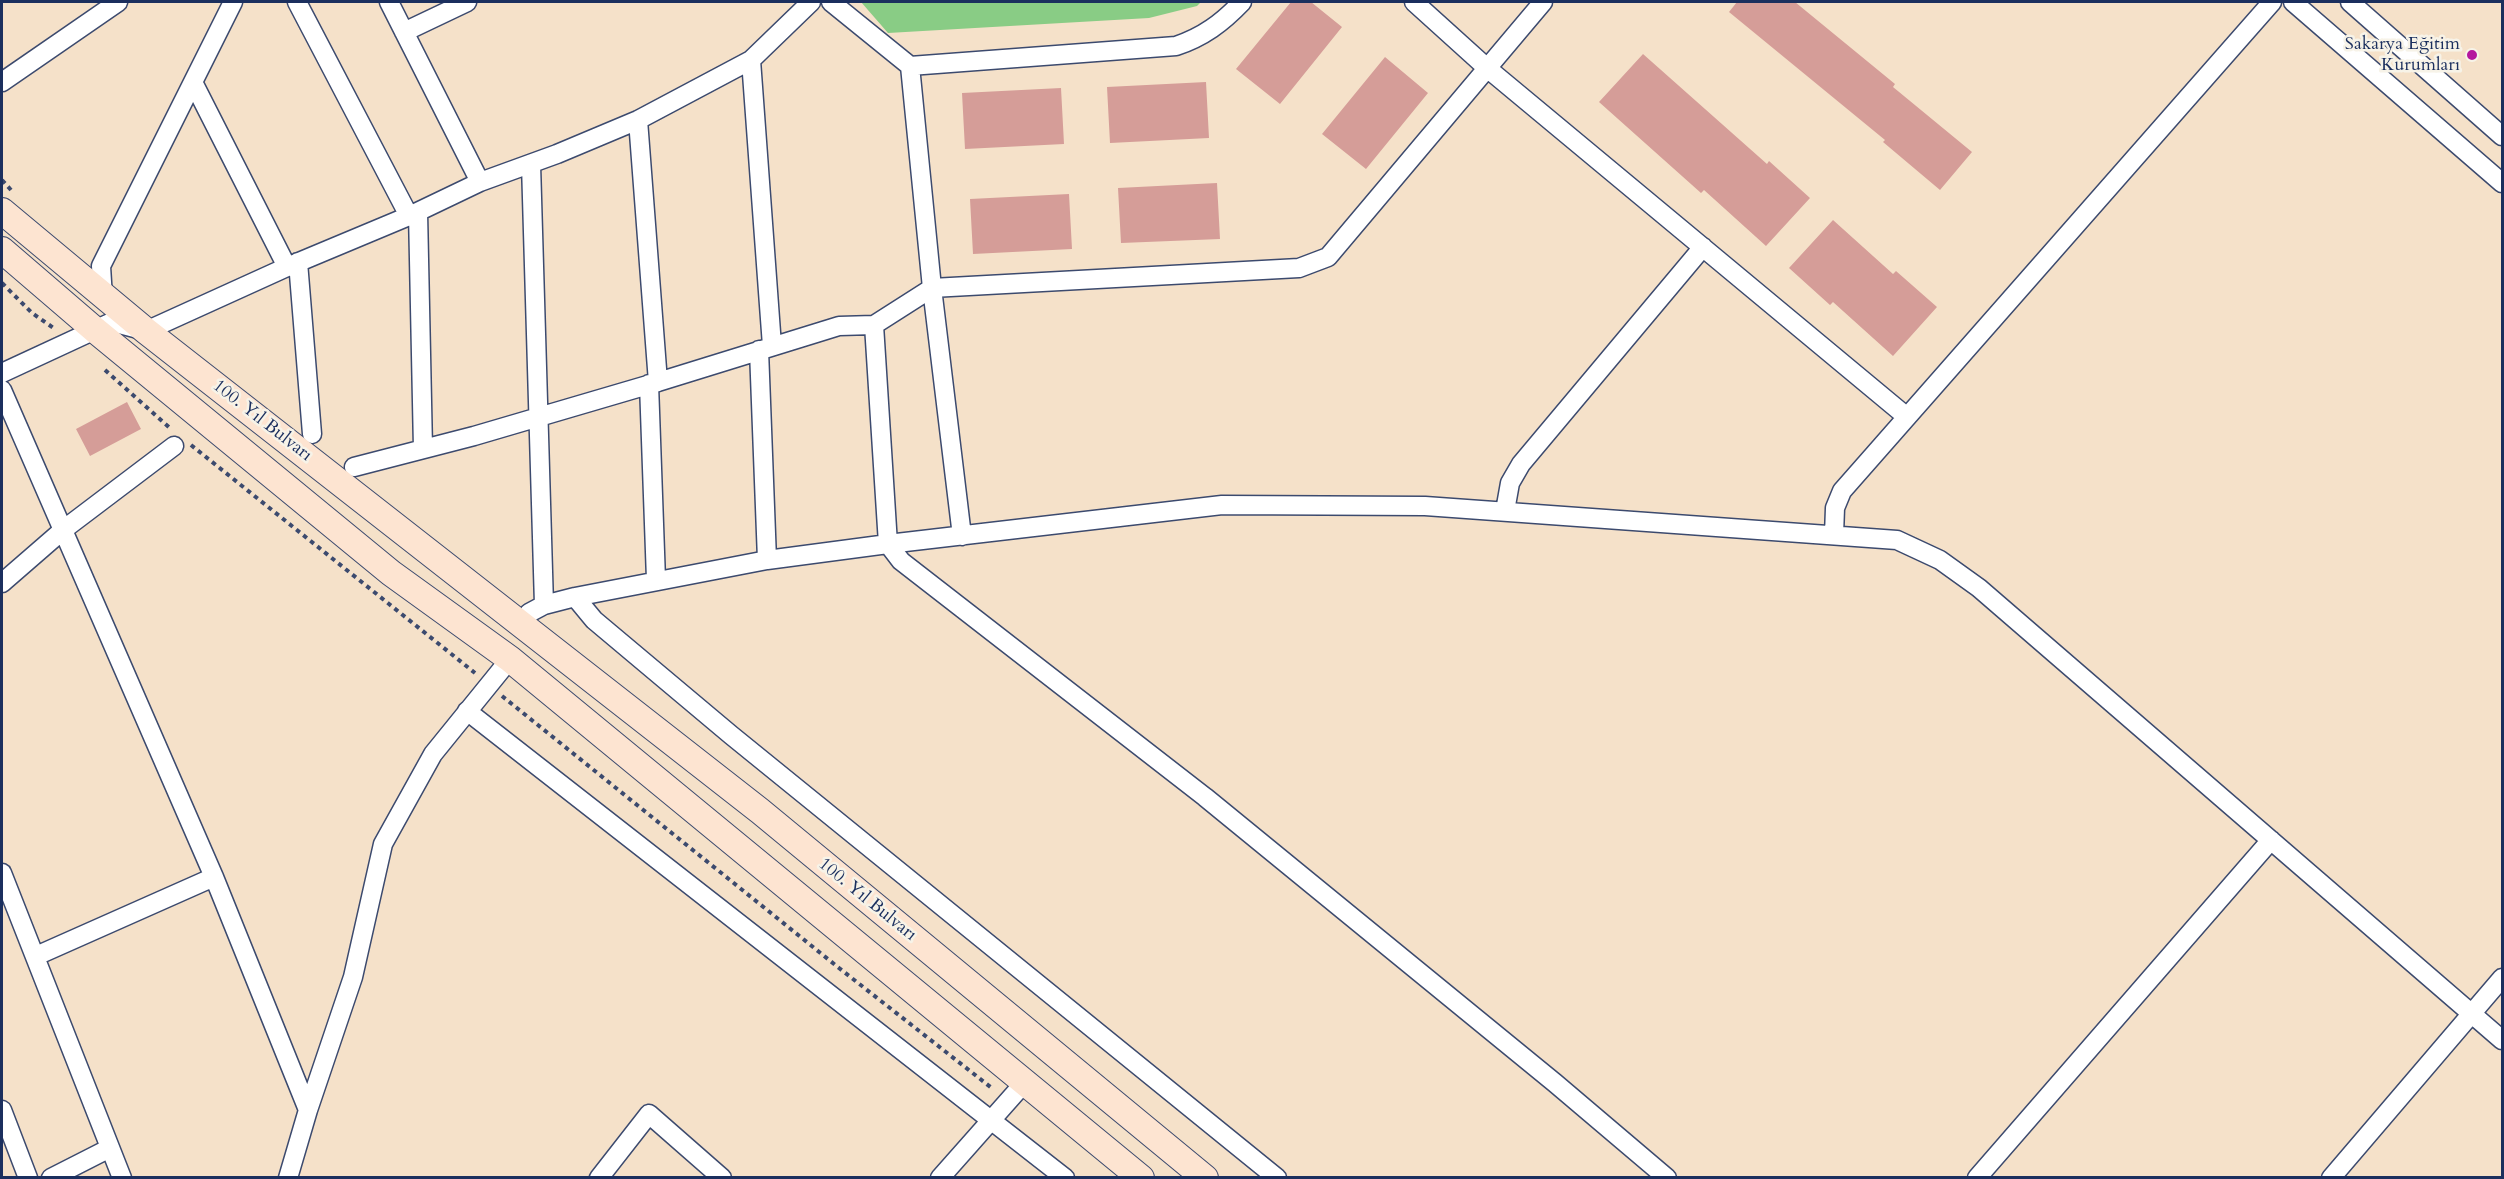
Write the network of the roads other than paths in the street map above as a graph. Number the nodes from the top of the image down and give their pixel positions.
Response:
1 (118, 2) edge
2 (233, 2) edge
3 (297, 2) edge
4 (389, 2) edge
5 (467, 2) edge
6 (811, 2) edge
7 (831, 2) edge
8 (1242, 2) edge
9 (1414, 2) edge
10 (1543, 2) edge
11 (2272, 2) edge
12 (2293, 2) edge
13 (2350, 2) edge
14 (404, 32) junction
15 (751, 60) junction
16 (910, 66) junction
17 (1487, 68) junction
18 (2, 82) edge
19 (194, 84) junction
20 (638, 120) junction
21 (2502, 136) edge
22 (531, 164) junction
23 (480, 182) junction
24 (2502, 183) edge
25 (2, 211) edge
26 (413, 214) junction
27 (1703, 247) junction
28 (2, 250) edge
29 (293, 265) junction
30 (932, 288) junction
31 (101, 294) junction
32 (873, 325) junction
33 (103, 326) junction
34 (146, 331) junction
35 (765, 348) junction
36 (2, 373) edge
37 (653, 383) junction
38 (2, 390) edge
39 (539, 416) junction
40 (1907, 417) junction
41 (312, 434) dead end
42 (180, 441) road end
43 (423, 449) junction
44 (354, 467) dead end
45 (1505, 512) junction
46 (63, 530) junction
47 (1834, 535) junction
48 (962, 536) junction
49 (888, 544) junction
50 (767, 560) junction
51 (657, 580) junction
52 (2, 583) edge
53 (575, 597) junction
54 (544, 605) junction
55 (524, 628) junction
56 (510, 659) junction
57 (467, 711) junction
58 (2271, 840) junction
59 (2, 874) edge
60 (214, 878) junction
61 (36, 956) junction
62 (2502, 978) edge
63 (2472, 1014) junction
64 (2502, 1040) edge
65 (1024, 1082) junction
66 (2, 1110) edge
67 (308, 1110) junction
68 (992, 1119) junction
69 (110, 1148) junction
70 (28, 1178) edge
71 (51, 1178) edge
72 (122, 1178) edge
73 (288, 1178) edge
74 (599, 1178) edge
75 (722, 1178) edge
76 (940, 1178) edge
77 (1065, 1178) edge
78 (1141, 1178) edge
79 (1205, 1178) edge
80 (1277, 1178) edge
81 (1667, 1178) edge
82 (1977, 1178) edge
83 (2331, 1178) edge

1 - 18 street
2 - 19 street
3 - 26 street
4 - 14 street
5 - 14 street
6 - 15 street
7 - 16 street
8 - 16 street
9 - 17 street
10 - 17 street
11 - 40 street
12 - 24 street
13 - 21 street
14 - 23 street
15 - 20 street
15 - 35 street
16 - 30 street
17 - 27 street
17 - 30 street
19 - 29 street
19 - 31 street
20 - 22 street
20 - 37 street
22 - 23 street
22 - 39 street
23 - 26 street
25 - 31 main road, 100. Yıl Bulvarı
26 - 29 street
26 - 43 street
27 - 40 street
27 - 45 street
28 - 33 main road, 100. Yıl Bulvarı
29 - 34 street
29 - 41 street
30 - 32 street
30 - 48 street
31 - 33 street
31 - 34 main road, 100. Yıl Bulvarı
32 - 35 street
32 - 49 street
33 - 34 street
33 - 36 street
33 - 56 main road, 100. Yıl Bulvarı
34 - 55 main road, 100. Yıl Bulvarı
35 - 37 street
35 - 50 street
37 - 39 street
37 - 51 street
38 - 46 street
39 - 43 street
39 - 54 street
40 - 47 street
42 - 46 street
43 - 44 street
45 - 47 street
45 - 48 street
46 - 52 street
46 - 60 street
47 - 58 street
48 - 49 street
49 - 50 street
49 - 81 street
50 - 51 street
51 - 53 street
53 - 54 street
53 - 80 street
54 - 55 street
55 - 56 main road
55 - 79 main road, 100. Yıl Bulvarı
56 - 57 street
56 - 65 main road, 100. Yıl Bulvarı
57 - 67 street
57 - 68 street
58 - 63 street
58 - 82 street
59 - 61 street
60 - 61 street
60 - 67 street
61 - 69 street
62 - 63 street
63 - 64 street
63 - 83 street
65 - 68 street
65 - 78 main road, 100. Yıl Bulvarı
66 - 70 street
67 - 73 street
68 - 76 street
68 - 77 street
69 - 71 street
69 - 72 street
74 - 75 street

